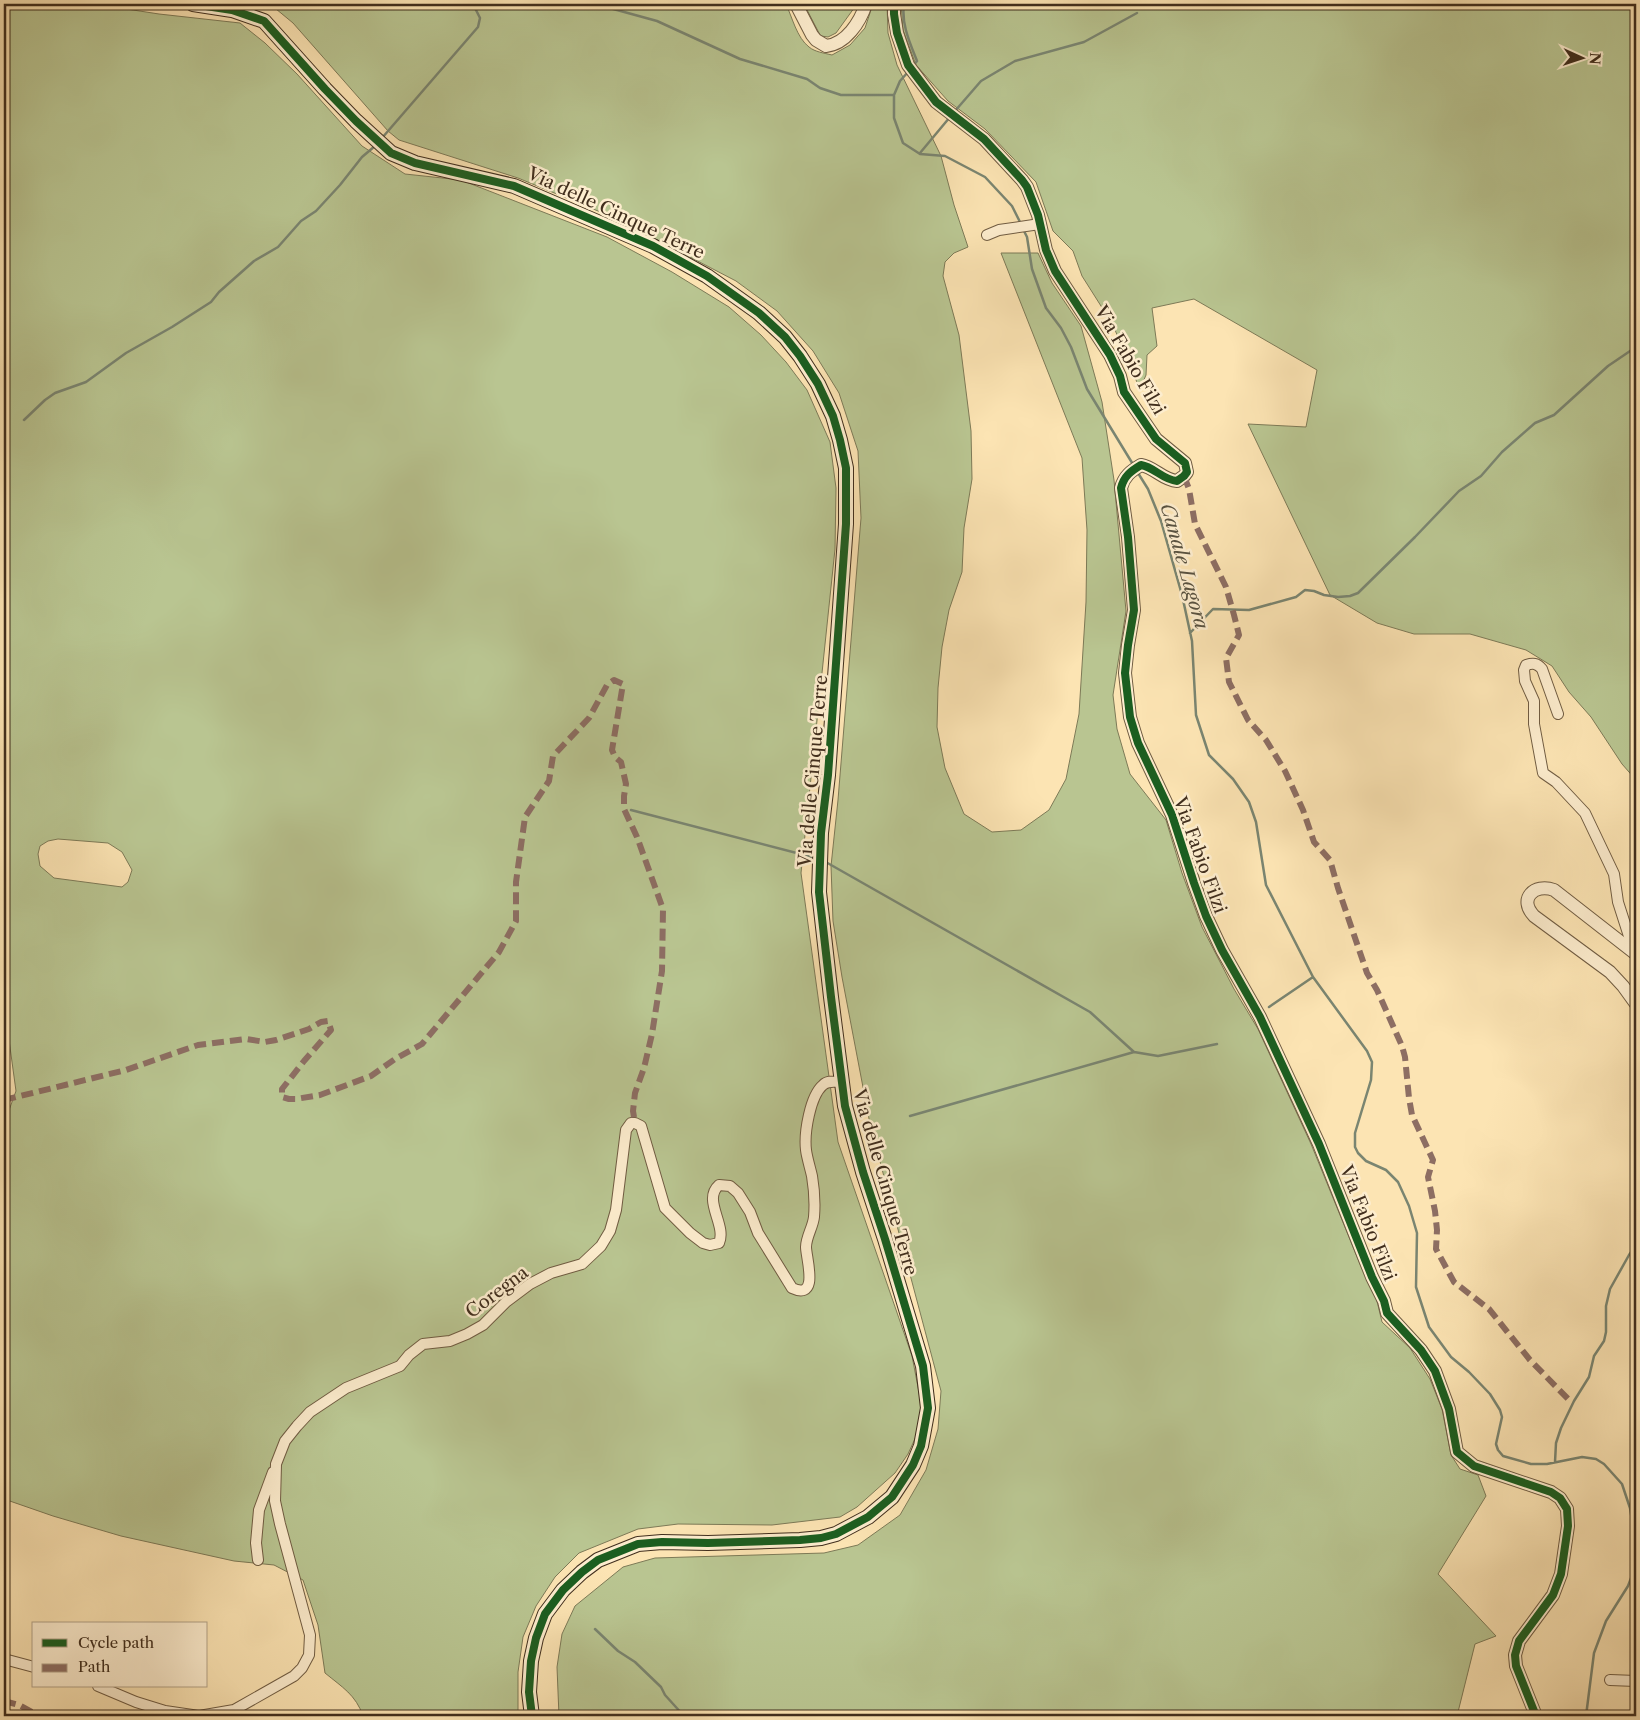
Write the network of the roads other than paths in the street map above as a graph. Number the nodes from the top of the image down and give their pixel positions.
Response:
1 (193, 4) edge
2 (796, 4) edge
3 (866, 4) edge
4 (894, 4) edge
5 (1034, 225) junction
6 (987, 235) dead end
7 (1558, 714) dead end
8 (1635, 953) edge
9 (1636, 1004) edge
10 (842, 1082) junction
11 (276, 1464) junction
12 (258, 1560) dead end
13 (4, 1659) edge
14 (32, 1666) edge
15 (1610, 1680) dead end
16 (1636, 1682) edge
17 (103, 1688) edge
18 (532, 1716) edge
19 (1536, 1716) edge

1 - 10 main road, Via delle Cinque Terre
2 - 3 street
4 - 5 street, Via Fabio Filzi
5 - 6 street
5 - 19 street, Via Fabio Filzi
7 - 8 street
8 - 9 street
10 - 11 street, Coregna
10 - 18 main road, Via delle Cinque Terre
11 - 12 street
11 - 17 street, Coregna
13 - 14 street
15 - 16 street

